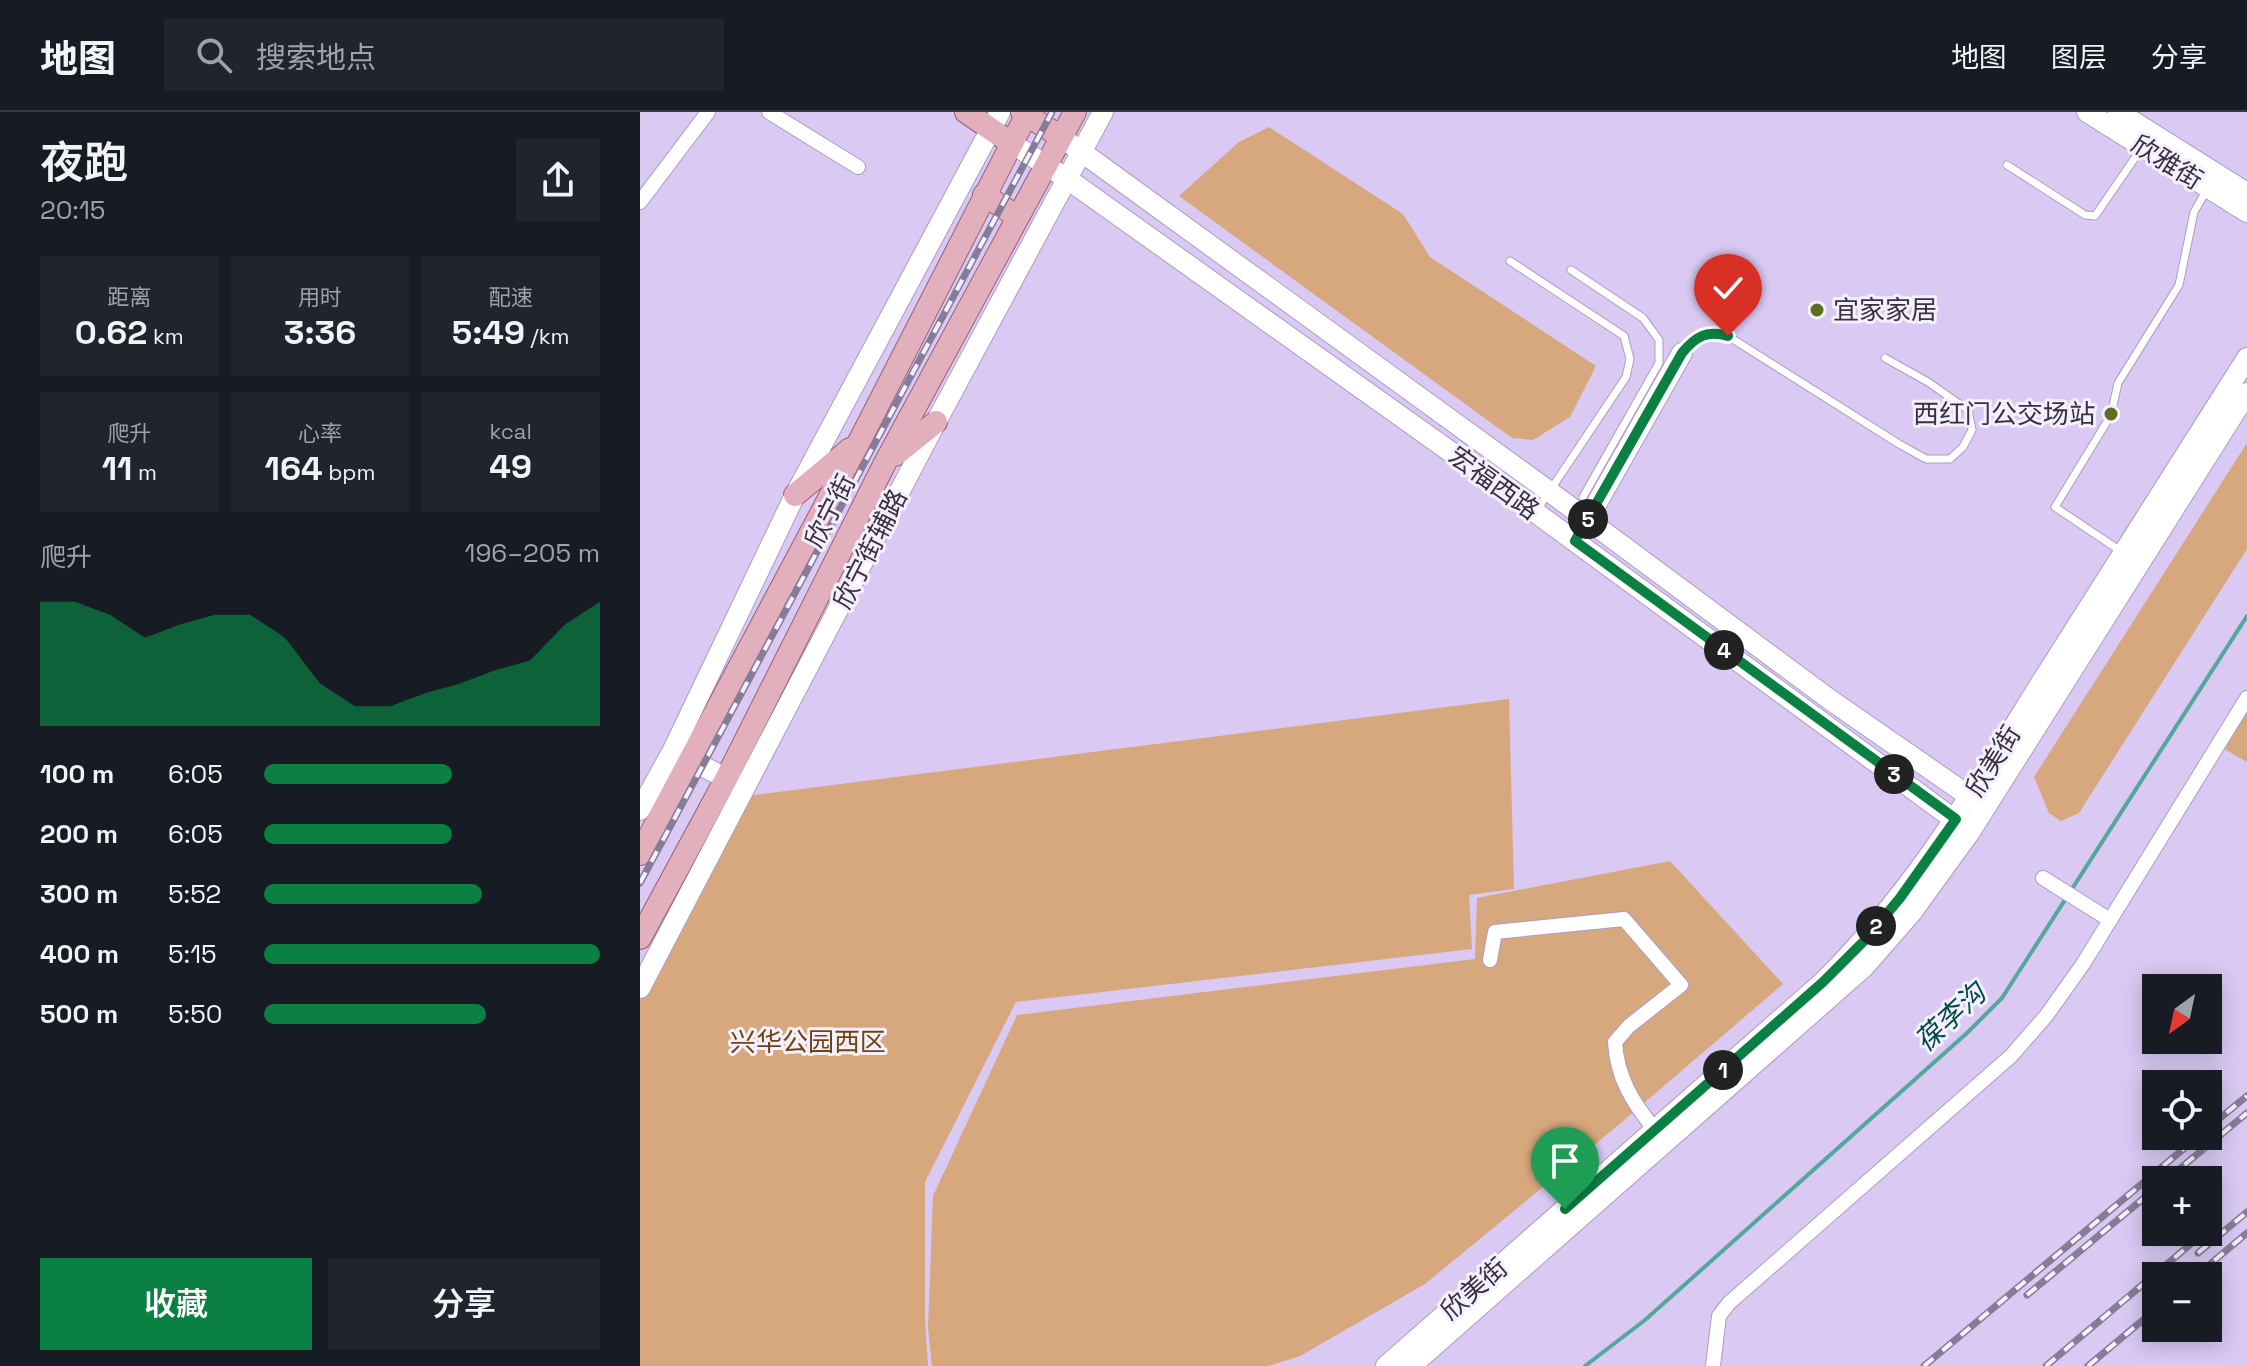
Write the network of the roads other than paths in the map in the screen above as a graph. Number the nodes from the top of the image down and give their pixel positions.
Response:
1 (708, 112) edge
2 (769, 112) edge
3 (966, 112) edge
4 (1075, 112) edge
5 (1103, 112) edge
6 (2087, 112) edge
7 (2118, 112) edge
8 (1025, 113) edge
9 (995, 121) edge
10 (1061, 137) junction
11 (1011, 143) junction
12 (2142, 147) junction
13 (1080, 152) junction
14 (1046, 165) junction
15 (2007, 165) dead end
16 (858, 167) dead end
17 (1066, 178) junction
18 (2208, 188) junction
19 (2247, 193) edge
20 (984, 195) junction
21 (640, 202) edge
22 (2247, 212) edge
23 (1018, 217) junction
24 (1510, 261) dead end
25 (1571, 270) dead end
26 (1682, 353) joint
27 (1885, 358) dead end
28 (2247, 358) edge
29 (2247, 393) edge
30 (936, 422) junction
31 (860, 440) junction
32 (885, 463) junction
33 (1550, 492) junction
34 (795, 495) junction
35 (1583, 497) dead end
36 (1535, 512) junction
37 (1588, 520) junction
38 (1575, 541) junction
39 (2132, 558) junction
40 (2247, 698) edge
41 (681, 755) junction
42 (736, 784) junction
43 (1978, 802) junction
44 (640, 810) edge
45 (1963, 825) junction
46 (640, 854) edge
47 (2045, 879) dead end
48 (2106, 918) junction
49 (640, 938) edge
50 (1490, 960) dead end
51 (640, 988) edge
52 (1655, 1130) junction
53 (1386, 1366) edge
54 (1411, 1366) edge
55 (1713, 1366) edge

1 - 21 street
2 - 16 street
3 - 9 main road
4 - 10 main road, 欣宁街
5 - 13 street, 欣宁街辅路
6 - 12 street, 欣雅街
7 - 19 street, 欣雅街
8 - 10 main road
8 - 11 main road, 欣宁街
9 - 11 main road
9 - 34 street
10 - 13 street, 宏福西路
10 - 14 main road, 欣宁街
11 - 14 street, 宏福西路
11 - 20 main road, 欣宁街
12 - 15 lane
12 - 18 street, 欣雅街
13 - 17 street, 欣宁街辅路
13 - 33 street, 宏福西路
14 - 17 street, 宏福西路
14 - 23 main road, 欣宁街
17 - 30 street, 欣宁街辅路
17 - 36 street, 宏福西路
18 - 22 street, 欣雅街
18 - 39 lane
20 - 23 main road
20 - 31 main road, 欣宁街
23 - 32 main road, 欣宁街
24 - 33 lane
25 - 35 lane
26 - 27 lane
26 - 37 street
28 - 39 street, 欣美街
29 - 39 street, 欣美街
30 - 32 main road
30 - 42 street, 欣宁街辅路
31 - 34 main road
31 - 41 main road, 欣宁街
32 - 42 main road, 欣宁街
33 - 36 lane
33 - 37 street, 宏福西路
34 - 41 street
36 - 38 street, 宏福西路
37 - 38 street
37 - 43 street, 宏福西路
38 - 45 street, 宏福西路
39 - 43 street, 欣美街
40 - 48 street
41 - 42 street
41 - 44 street
41 - 46 main road, 欣宁街
42 - 49 main road, 欣宁街
42 - 51 street, 欣宁街辅路
43 - 45 street, 欣美街
45 - 52 street, 欣美街
45 - 54 street, 欣美街
47 - 48 street
48 - 55 street
50 - 52 street
52 - 53 street, 欣美街

